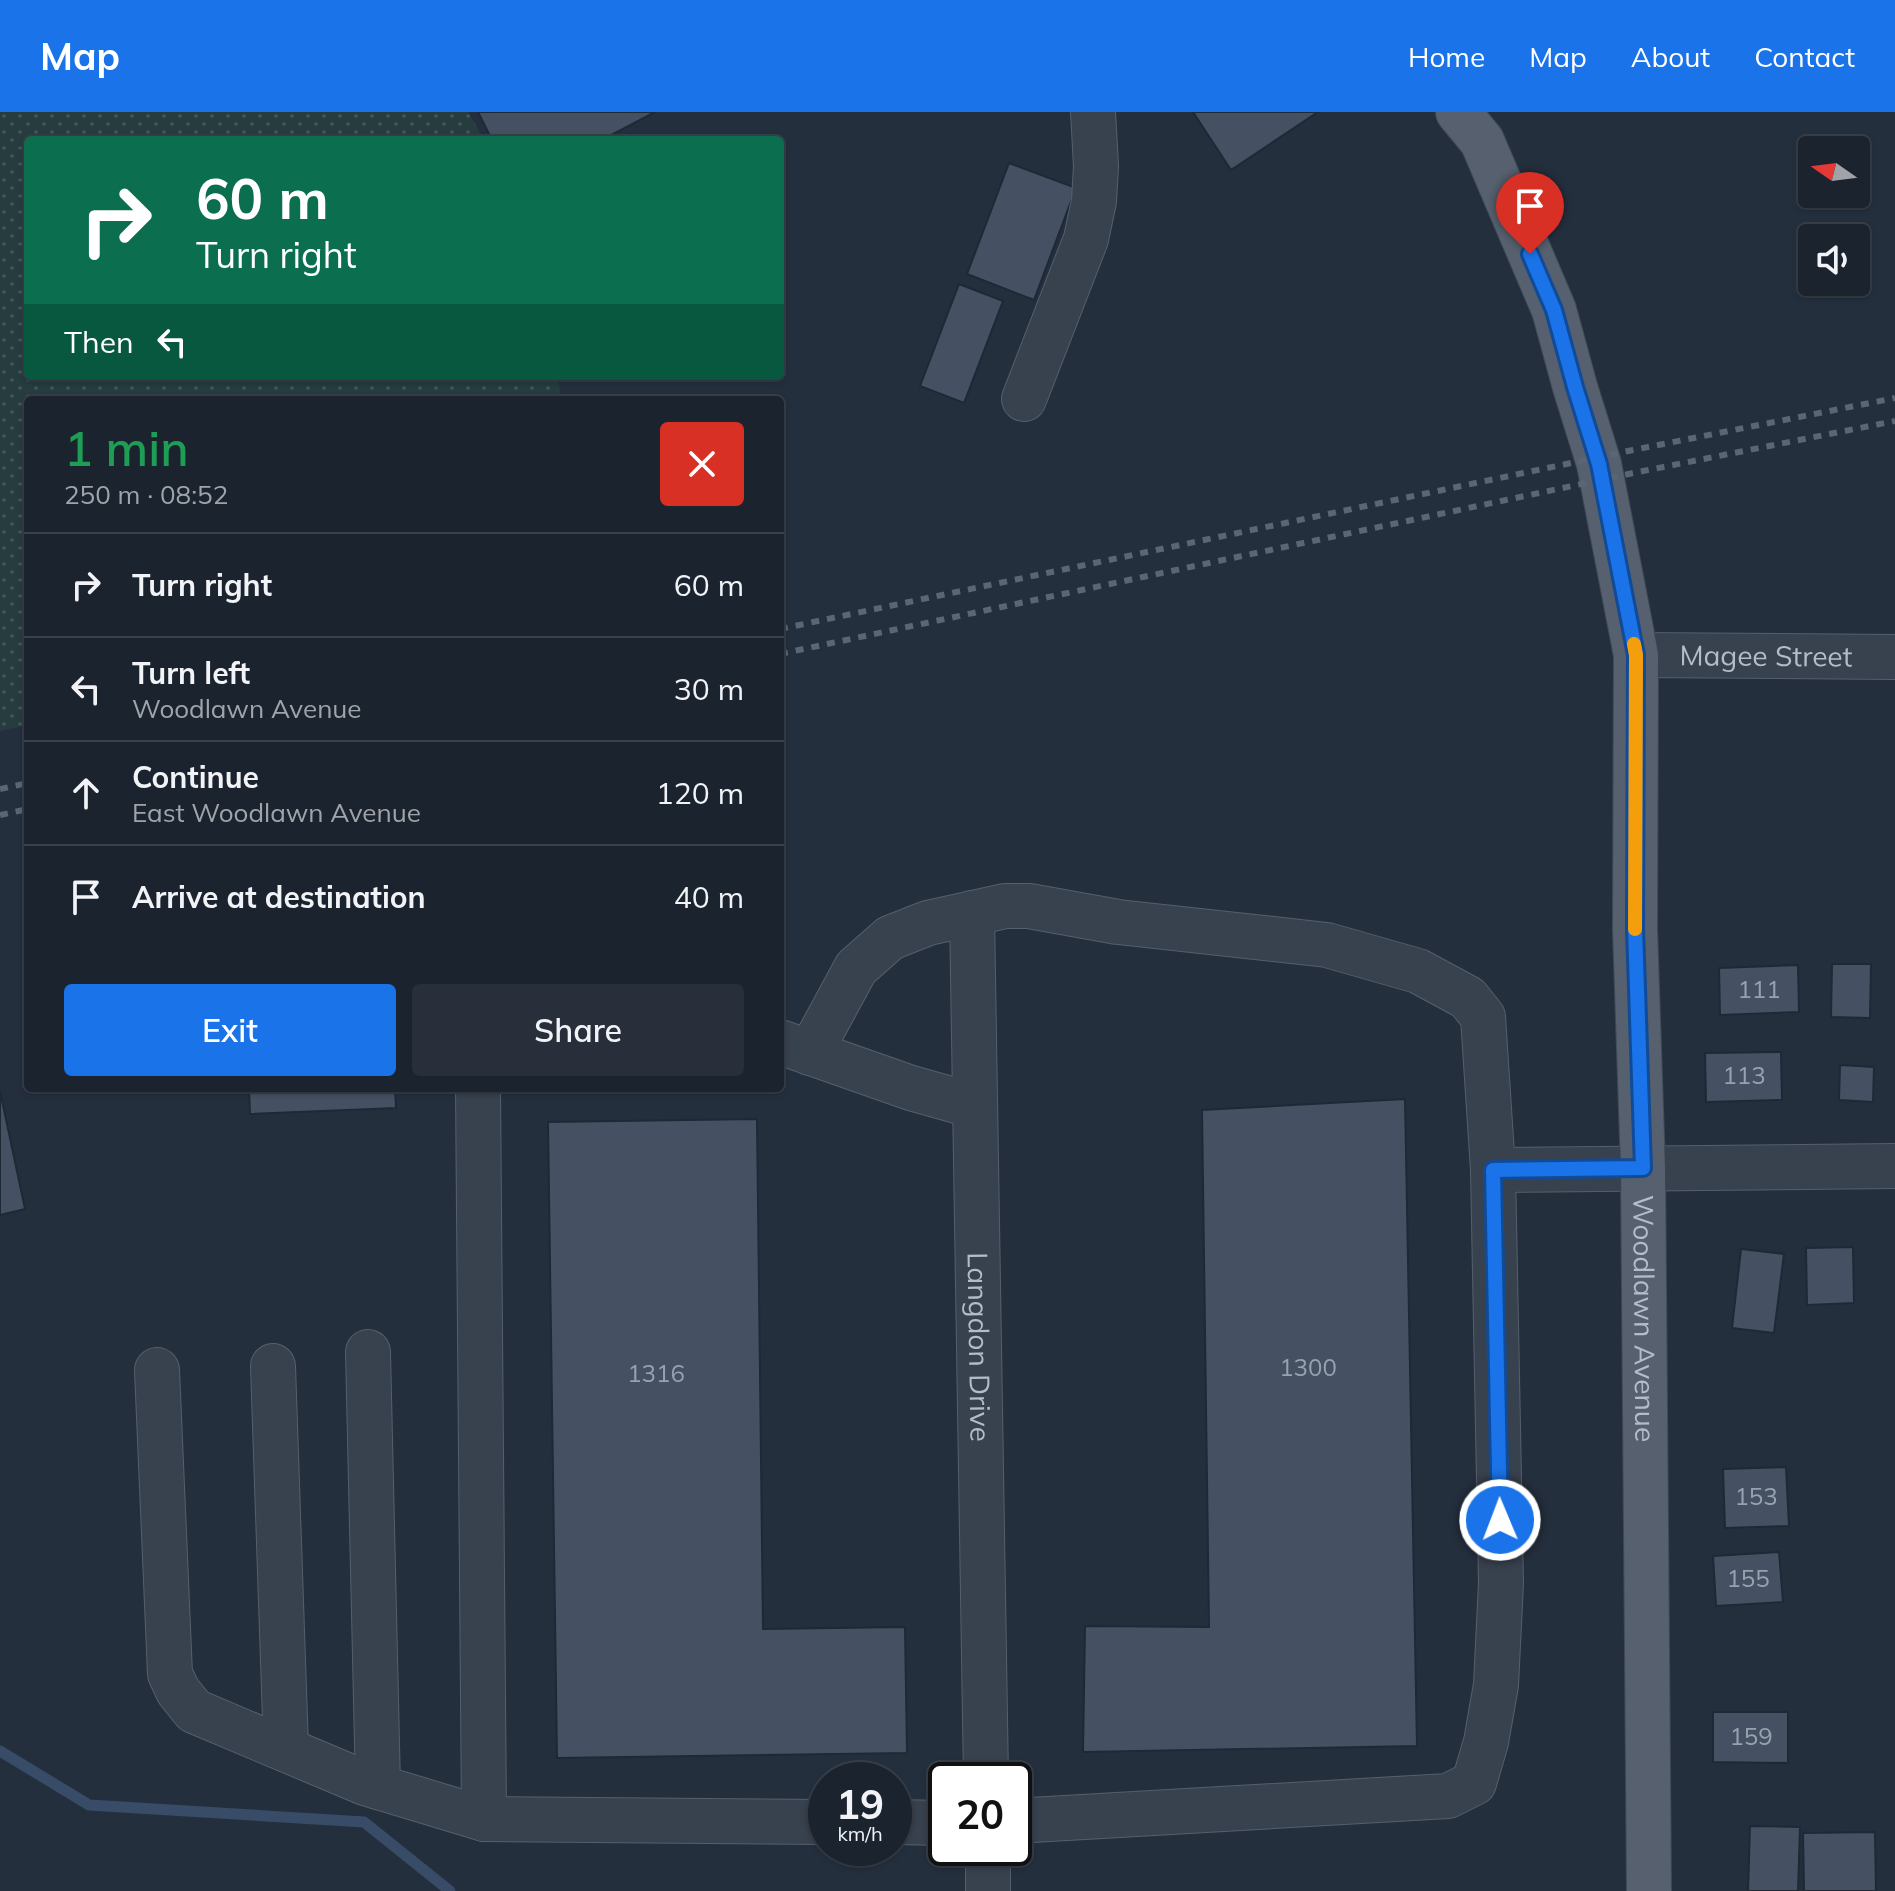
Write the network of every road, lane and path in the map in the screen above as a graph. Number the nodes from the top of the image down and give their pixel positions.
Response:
1 (1093, 112) edge
2 (1458, 112) edge
3 (1024, 399) dead end
4 (1636, 655) junction
5 (1895, 657) edge
6 (972, 913) junction
7 (795, 1047) edge
8 (478, 1092) edge
9 (975, 1106) junction
10 (1895, 1166) edge
11 (1643, 1168) junction
12 (1493, 1170) junction
13 (368, 1352) dead end
14 (273, 1366) dead end
15 (157, 1370) dead end
16 (286, 1749) junction
17 (986, 1762) edge
18 (378, 1787) junction
19 (484, 1819) junction
20 (1032, 1820) edge
21 (808, 1822) edge
22 (988, 1866) edge
23 (988, 1891) edge
24 (1649, 1891) edge

1 - 3 street
2 - 4 main road, Woodlawn Avenue
4 - 5 street, Magee Street
4 - 11 main road, Woodlawn Avenue
6 - 7 street
6 - 9 street, Langdon Drive
6 - 12 street
7 - 9 street
8 - 19 street
9 - 17 street, Langdon Drive
10 - 11 street
11 - 12 street
11 - 24 main road, Woodlawn Avenue
12 - 20 street
13 - 18 street
14 - 16 street
15 - 16 street
16 - 18 street
18 - 19 street
19 - 21 street
22 - 23 street

